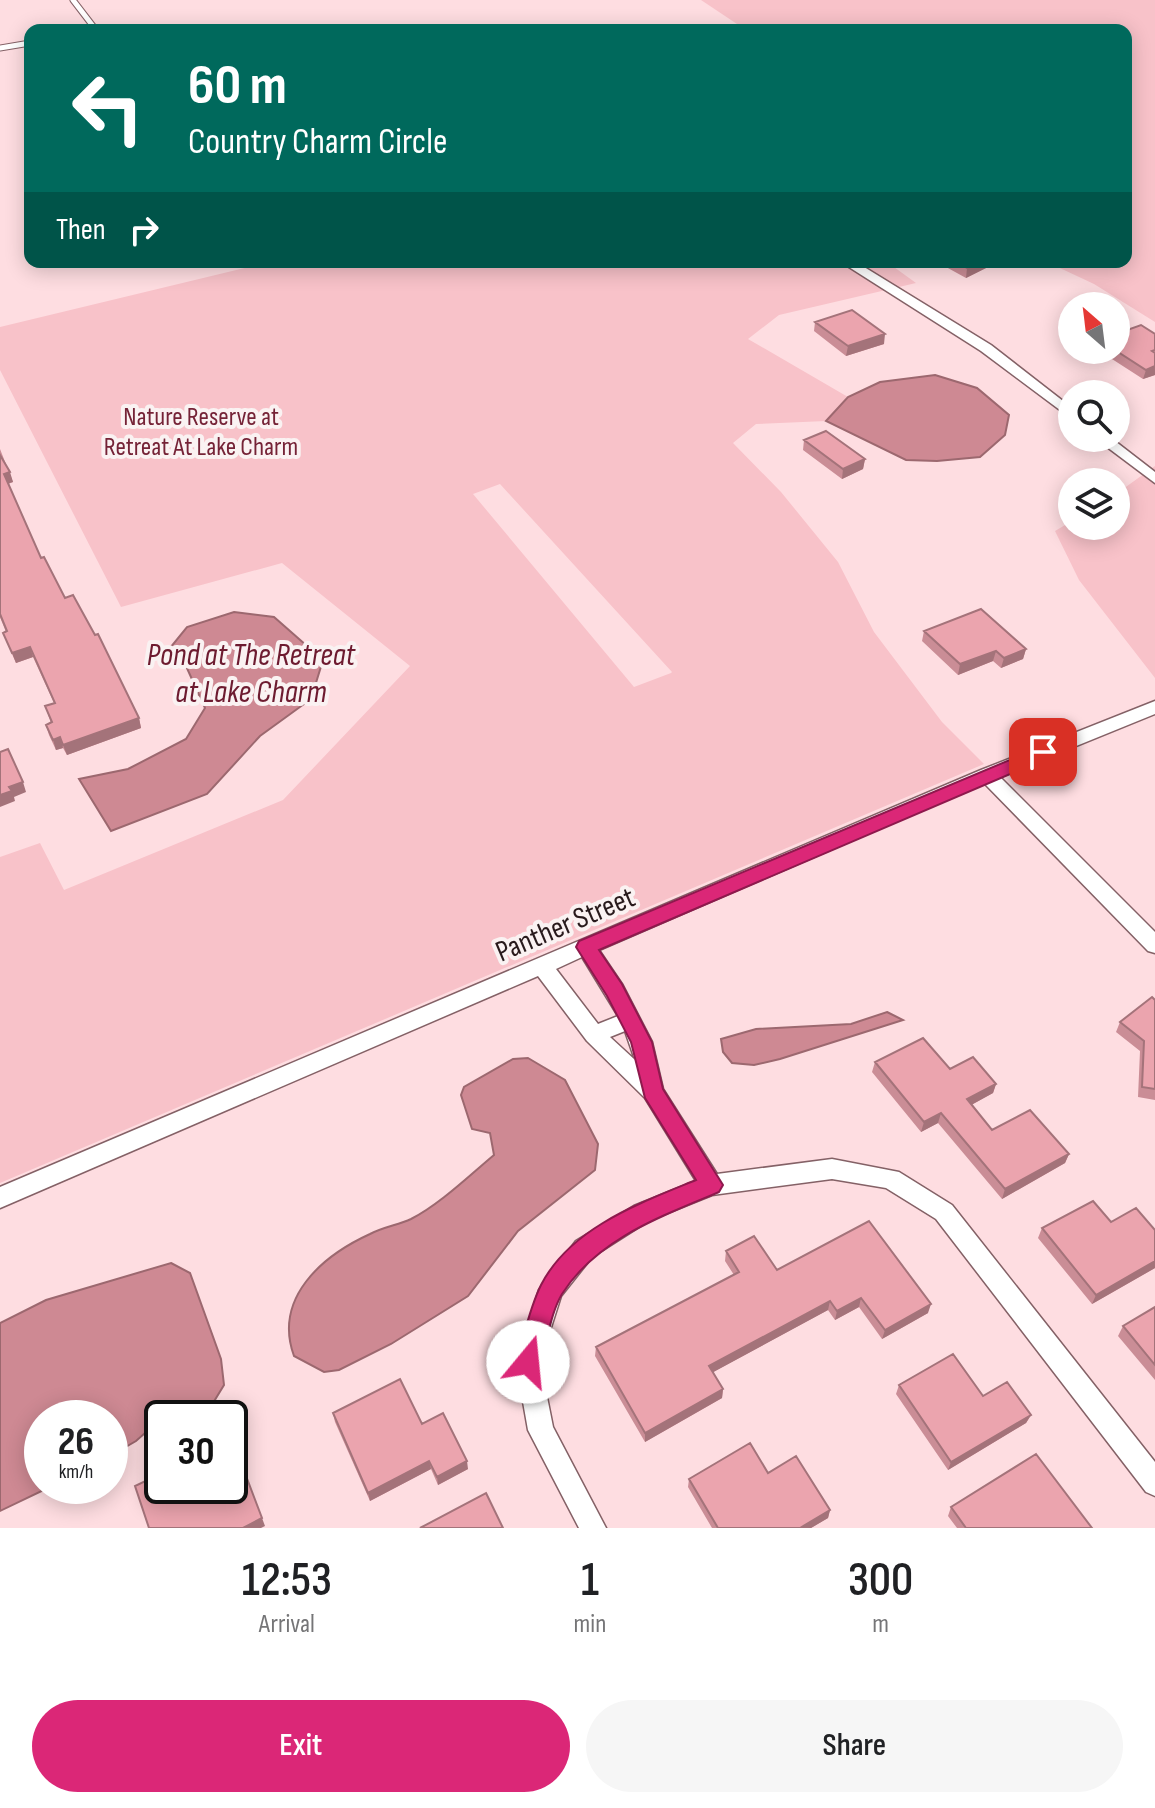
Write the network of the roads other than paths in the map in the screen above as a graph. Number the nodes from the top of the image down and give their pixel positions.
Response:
1 (73, 0) edge
2 (91, 24) edge
3 (24, 44) edge
4 (0, 48) edge
5 (857, 268) edge
6 (1058, 404) edge
7 (1120, 452) edge
8 (1155, 479) edge
9 (1155, 707) edge
10 (987, 775) junction
11 (1155, 945) edge
12 (586, 947) junction
13 (542, 966) junction
14 (630, 1020) junction
15 (594, 1035) junction
16 (653, 1091) junction
17 (711, 1185) junction
18 (0, 1198) edge
19 (1155, 1483) edge
20 (593, 1528) edge

1 - 2 lane
3 - 4 lane
5 - 6 street
7 - 8 street
9 - 10 street, Panther Street
10 - 11 street
10 - 12 street, Panther Street
12 - 13 street, Panther Street
12 - 14 street
13 - 15 street
13 - 18 street, Panther Street
14 - 15 street
14 - 16 street
15 - 16 street
16 - 17 street
17 - 19 street
17 - 20 street

